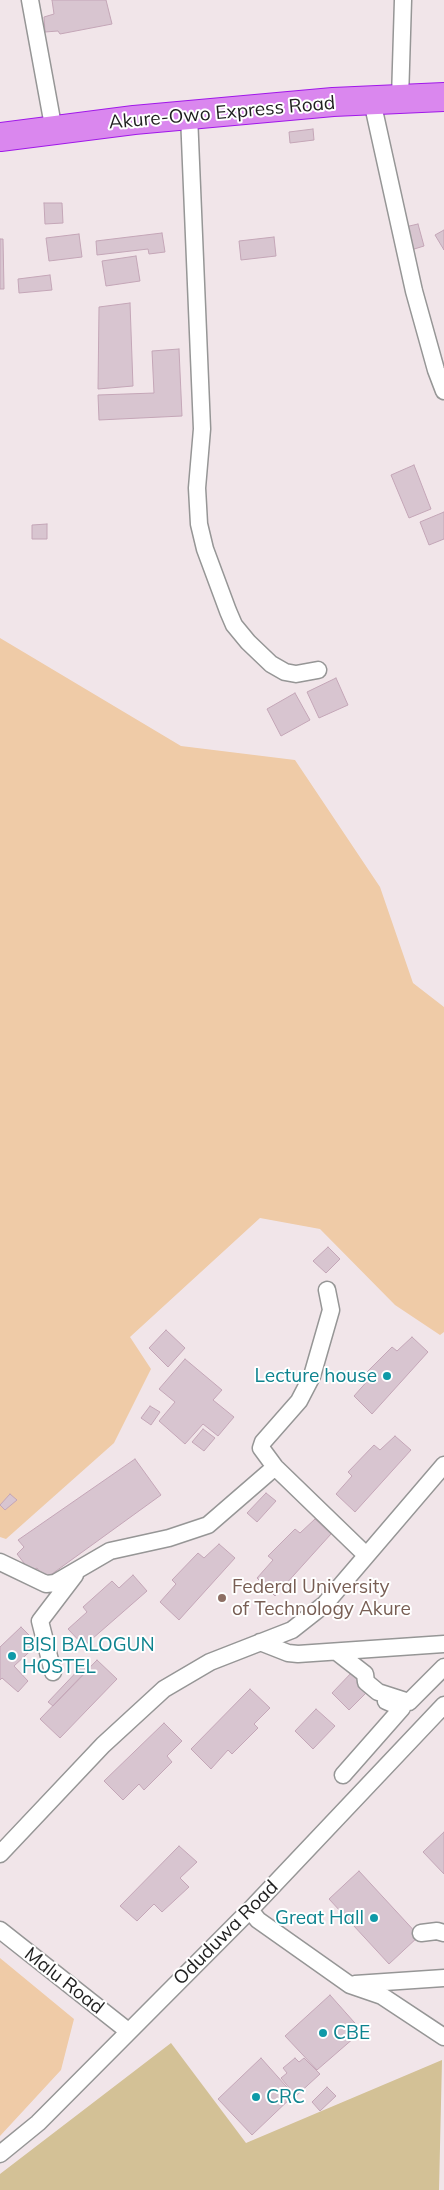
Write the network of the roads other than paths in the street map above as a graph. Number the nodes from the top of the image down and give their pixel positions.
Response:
1 (30, 0) edge
2 (403, 0) edge
3 (444, 97) edge
4 (400, 99) junction
5 (372, 101) junction
6 (189, 115) junction
7 (54, 131) junction
8 (0, 137) edge
9 (444, 391) edge
10 (318, 670) dead end
11 (327, 1290) dead end
12 (444, 1465) edge
13 (275, 1467) junction
14 (366, 1555) junction
15 (0, 1562) edge
16 (81, 1567) junction
17 (260, 1642) junction
18 (444, 1644) edge
19 (338, 1653) junction
20 (444, 1667) edge
21 (53, 1672) dead end
22 (378, 1692) junction
23 (444, 1705) edge
24 (343, 1775) dead end
25 (0, 1854) edge
26 (250, 1910) junction
27 (0, 1930) edge
28 (421, 1932) dead end
29 (444, 1932) edge
30 (444, 1978) edge
31 (350, 1985) junction
32 (128, 2032) junction
33 (444, 2037) edge
34 (0, 2154) edge

1 - 7 street
2 - 4 street
3 - 4 highway, Akure-Owo Express Road
4 - 5 highway, Akure-Owo Express Road
5 - 6 highway, Akure-Owo Express Road
5 - 9 street
6 - 7 highway, Akure-Owo Express Road
6 - 10 street
7 - 8 highway, Akure-Owo Express Road
11 - 13 street
12 - 14 street
13 - 14 street
13 - 16 street
14 - 17 street
15 - 16 street
16 - 21 street
17 - 19 street
17 - 25 street
18 - 19 street
19 - 22 street
20 - 22 street
22 - 24 street
23 - 26 street, Oduduwa Road
26 - 31 street
26 - 32 street, Oduduwa Road
27 - 32 street, Malu Road
28 - 29 street
30 - 31 street
31 - 33 street
32 - 34 street, Oduduwa Road

